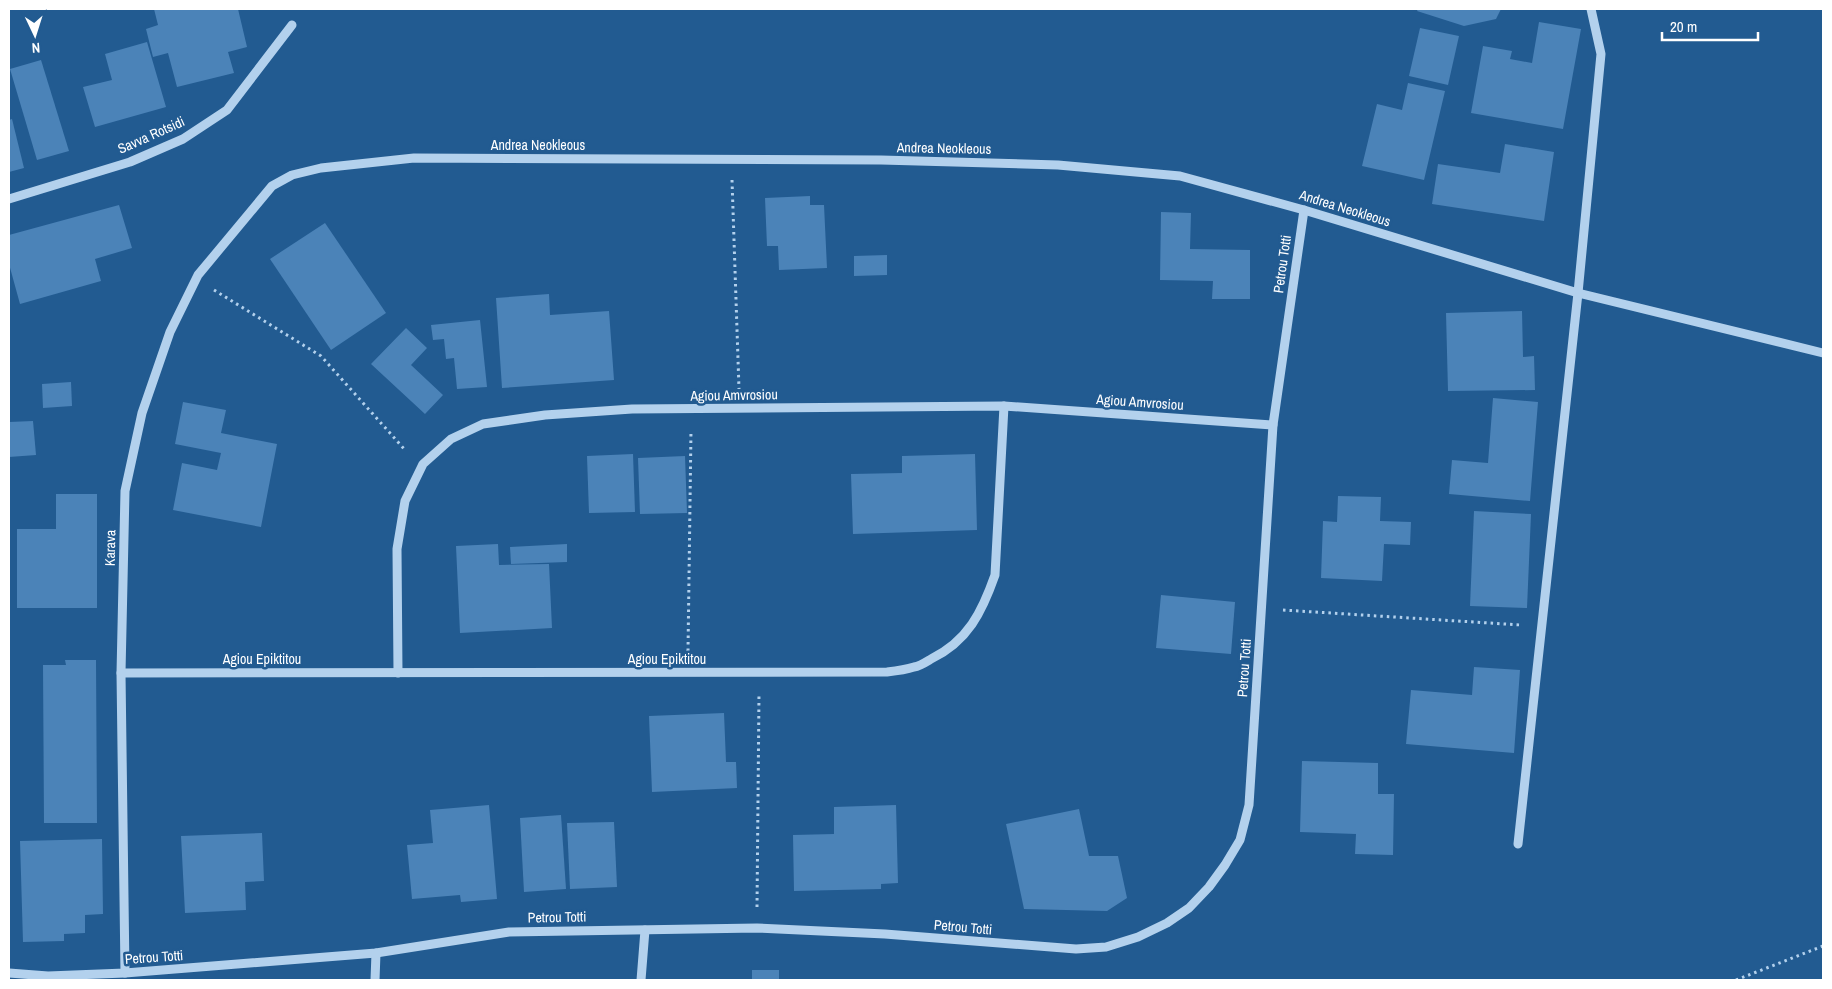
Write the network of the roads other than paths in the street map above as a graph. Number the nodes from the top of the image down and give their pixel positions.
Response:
1 (1591, 9) edge
2 (292, 25) dead end
3 (292, 175) joint
4 (9, 199) edge
5 (1304, 210) junction
6 (1578, 293) junction
7 (1823, 353) edge
8 (1004, 406) junction
9 (1273, 425) junction
10 (121, 673) junction
11 (398, 673) junction
12 (1518, 844) dead end
13 (645, 930) junction
14 (376, 953) junction
15 (9, 973) edge
16 (125, 973) junction
17 (375, 980) edge
18 (641, 980) edge

1 - 6 street
2 - 4 street, Savva Rotsidi
3 - 5 street, Andrea Neokleous
3 - 10 street, Karava
5 - 6 street, Andrea Neokleous
5 - 9 street, Petrou Totti
6 - 7 street, Andrea Neokleous
6 - 12 street
8 - 9 street, Agiou Amvrosiou
8 - 11 street, Agiou Amvrosiou
8 - 11 street, Agiou Epiktitou
9 - 13 street, Petrou Totti
10 - 11 street, Agiou Epiktitou
10 - 16 street, Karava
13 - 14 street, Petrou Totti
13 - 18 street
14 - 16 street, Petrou Totti
14 - 17 street
15 - 16 street, Petrou Totti

